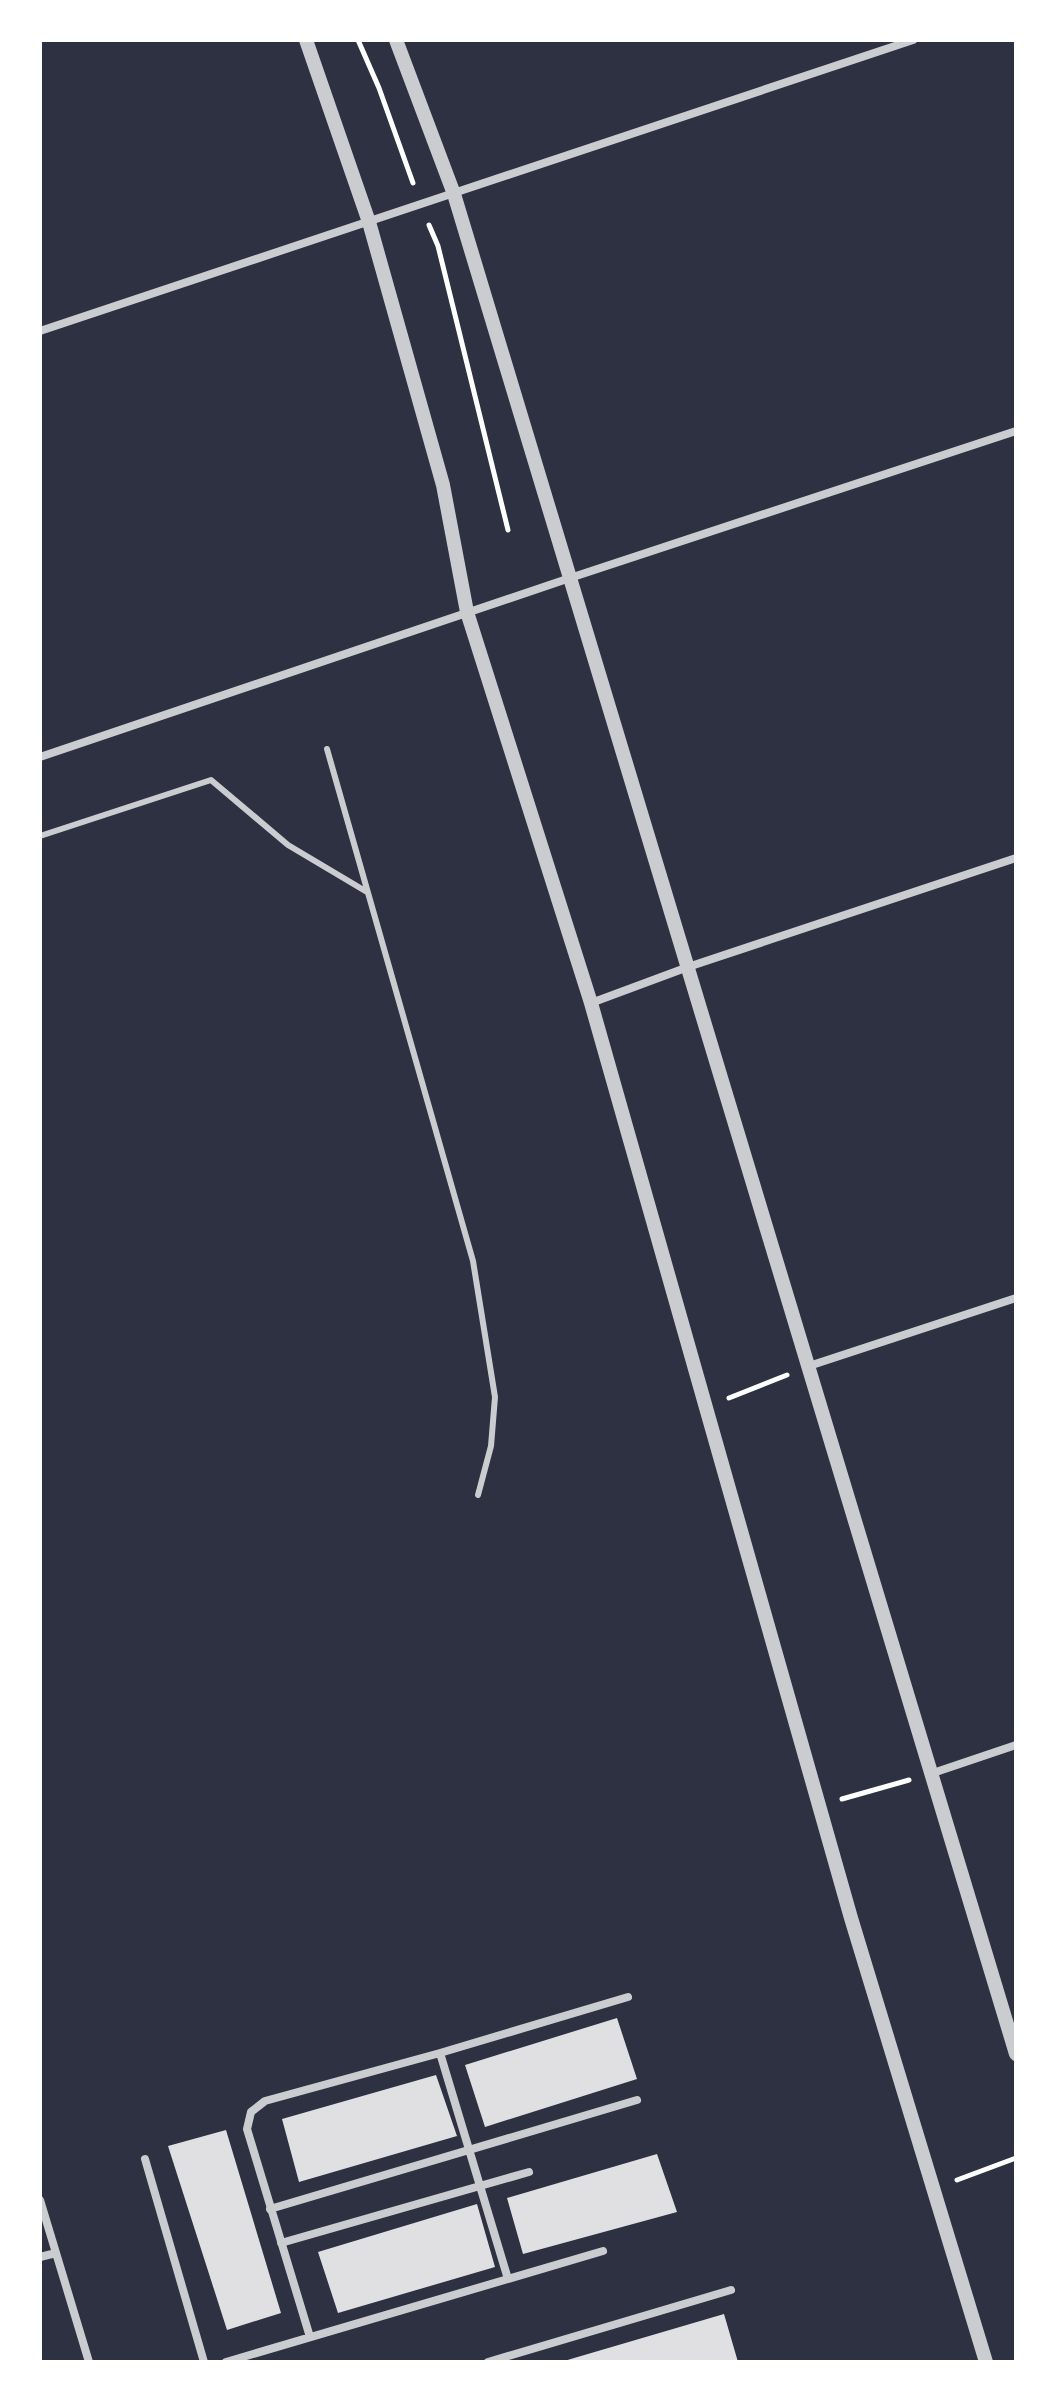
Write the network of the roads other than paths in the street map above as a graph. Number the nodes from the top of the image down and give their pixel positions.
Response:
1 (306, 40) edge
2 (396, 40) edge
3 (913, 40) edge
4 (454, 194) junction
5 (369, 222) junction
6 (40, 331) edge
7 (1016, 431) edge
8 (570, 578) junction
9 (467, 612) junction
10 (327, 749) dead end
11 (40, 757) edge
12 (40, 836) edge
13 (1016, 858) edge
14 (367, 892) junction
15 (688, 967) junction
16 (591, 1003) junction
17 (1016, 1298) edge
18 (809, 1366) junction
19 (478, 1495) dead end
20 (1016, 1745) edge
21 (929, 1774) junction
22 (628, 1997) dead end
23 (440, 2053) junction
24 (1016, 2054) edge
25 (637, 2100) dead end
26 (469, 2150) junction
27 (145, 2159) dead end
28 (529, 2172) dead end
29 (480, 2186) junction
30 (40, 2200) edge
31 (270, 2209) junction
32 (281, 2243) junction
33 (603, 2251) dead end
34 (56, 2253) junction
35 (40, 2257) edge
36 (508, 2279) junction
37 (731, 2290) dead end
38 (310, 2337) junction
39 (515, 2358) edge
40 (89, 2362) edge
41 (204, 2362) edge
42 (226, 2362) edge
43 (488, 2362) edge
44 (986, 2362) edge

1 - 5 street
2 - 4 street
3 - 4 street
4 - 5 street
4 - 8 street
5 - 6 street
5 - 9 street
7 - 8 street
8 - 9 street
8 - 15 street
9 - 11 street
9 - 16 street
10 - 14 lane
12 - 14 lane
13 - 15 street
14 - 19 lane
15 - 16 street
15 - 18 street
16 - 44 street
17 - 18 street
18 - 21 street
20 - 21 street
21 - 24 street
22 - 23 street
23 - 26 street
23 - 31 street
25 - 26 street
26 - 29 street
26 - 31 street
27 - 41 street
28 - 29 street
29 - 32 street
29 - 36 street
30 - 34 street
31 - 32 street
32 - 38 street
33 - 36 street
34 - 35 street
34 - 40 street
36 - 38 street
37 - 39 street
38 - 42 street
39 - 43 street

